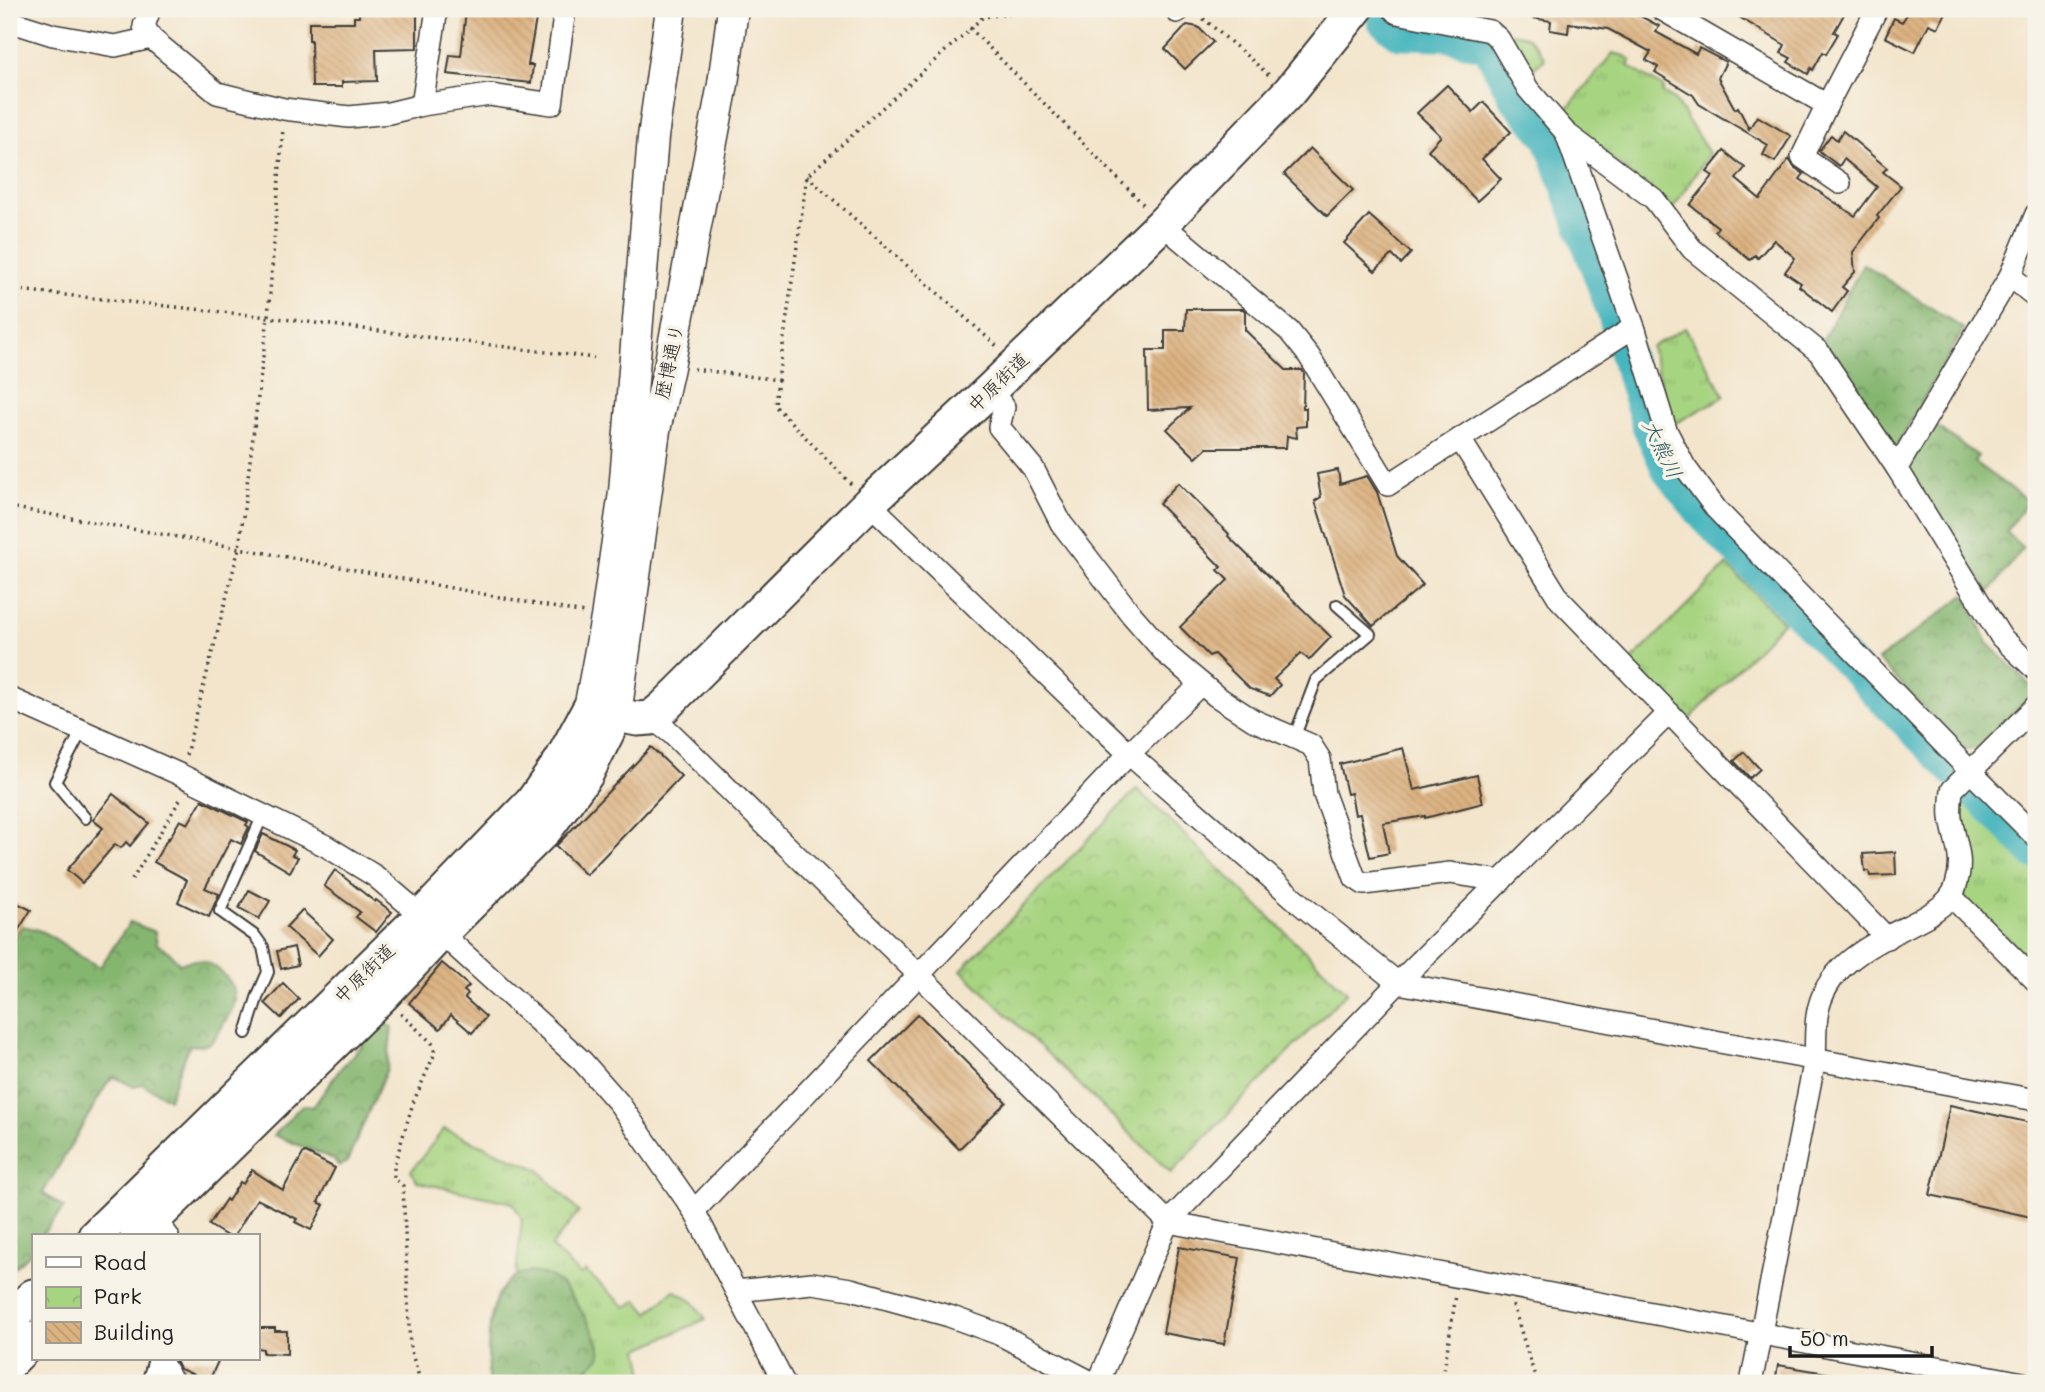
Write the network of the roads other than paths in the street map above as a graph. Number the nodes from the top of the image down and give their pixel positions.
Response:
1 (150, 9) edge
2 (437, 9) edge
3 (565, 9) edge
4 (671, 9) edge
5 (733, 9) edge
6 (1356, 9) edge
7 (1393, 9) edge
8 (1661, 9) edge
9 (1877, 9) edge
10 (9, 21) edge
11 (151, 38) junction
12 (422, 105) junction
13 (1827, 105) junction
14 (1566, 133) junction
15 (1840, 183) dead end
16 (2036, 214) edge
17 (1162, 224) junction
18 (2010, 276) junction
19 (2036, 297) edge
20 (1626, 334) junction
21 (990, 390) junction
22 (1460, 439) junction
23 (1897, 468) junction
24 (869, 503) junction
25 (1338, 604) dead end
26 (2036, 670) edge
27 (1201, 684) junction
28 (9, 698) edge
29 (2036, 706) edge
30 (603, 712) junction
31 (1669, 713) junction
32 (651, 718) junction
33 (82, 730) junction
34 (1294, 738) junction
35 (1129, 754) junction
36 (1970, 771) junction
37 (262, 815) junction
38 (85, 818) dead end
39 (2036, 836) edge
40 (1501, 881) junction
41 (1951, 896) junction
42 (432, 925) junction
43 (1887, 938) junction
44 (919, 975) junction
45 (2036, 981) edge
46 (1398, 983) junction
47 (246, 1033) dead end
48 (1815, 1059) junction
49 (2036, 1100) edge
50 (694, 1211) junction
51 (1168, 1222) junction
52 (153, 1231) edge
53 (97, 1234) edge
54 (736, 1291) junction
55 (32, 1297) edge
56 (9, 1320) edge
57 (1761, 1333) junction
58 (32, 1340) edge
59 (154, 1360) edge
60 (161, 1360) edge
61 (9, 1363) edge
62 (147, 1383) edge
63 (175, 1383) edge
64 (784, 1383) edge
65 (1093, 1383) edge
66 (1098, 1383) edge
67 (1751, 1383) edge
68 (2023, 1383) edge

1 - 11 street
2 - 12 street
3 - 12 street
4 - 30 street, 歴博通り
5 - 30 street, 歴博通り
6 - 17 main road, 中原街道
7 - 14 street
8 - 13 street
9 - 13 street
10 - 11 street
11 - 12 street
13 - 15 street
14 - 20 street
14 - 23 street
16 - 18 street
17 - 21 main road, 中原街道
17 - 22 street
18 - 19 street
18 - 23 street
20 - 22 street
20 - 36 street
21 - 24 main road, 中原街道
21 - 27 street
22 - 31 street
23 - 26 street
24 - 32 main road, 中原街道
24 - 35 street
25 - 34 lane
27 - 34 street
27 - 35 street
28 - 33 street
29 - 36 street
30 - 32 main road
30 - 42 main road, 中原街道
31 - 40 street
31 - 43 street
32 - 44 street
33 - 37 street
33 - 38 lane
34 - 40 street
35 - 44 street
35 - 46 street
36 - 39 street
36 - 41 street
37 - 42 street
37 - 47 lane
40 - 46 street
41 - 43 street
41 - 45 street
42 - 50 street
42 - 52 main road, 中原街道
42 - 53 main road, 中原街道
43 - 48 street
44 - 50 street
44 - 51 street
46 - 48 street
46 - 51 street
48 - 49 street
48 - 57 street
50 - 54 street
51 - 57 street
51 - 66 street
54 - 64 street
54 - 65 street
55 - 56 main road
57 - 67 street
57 - 68 street
58 - 61 main road
59 - 62 lane
60 - 63 street

